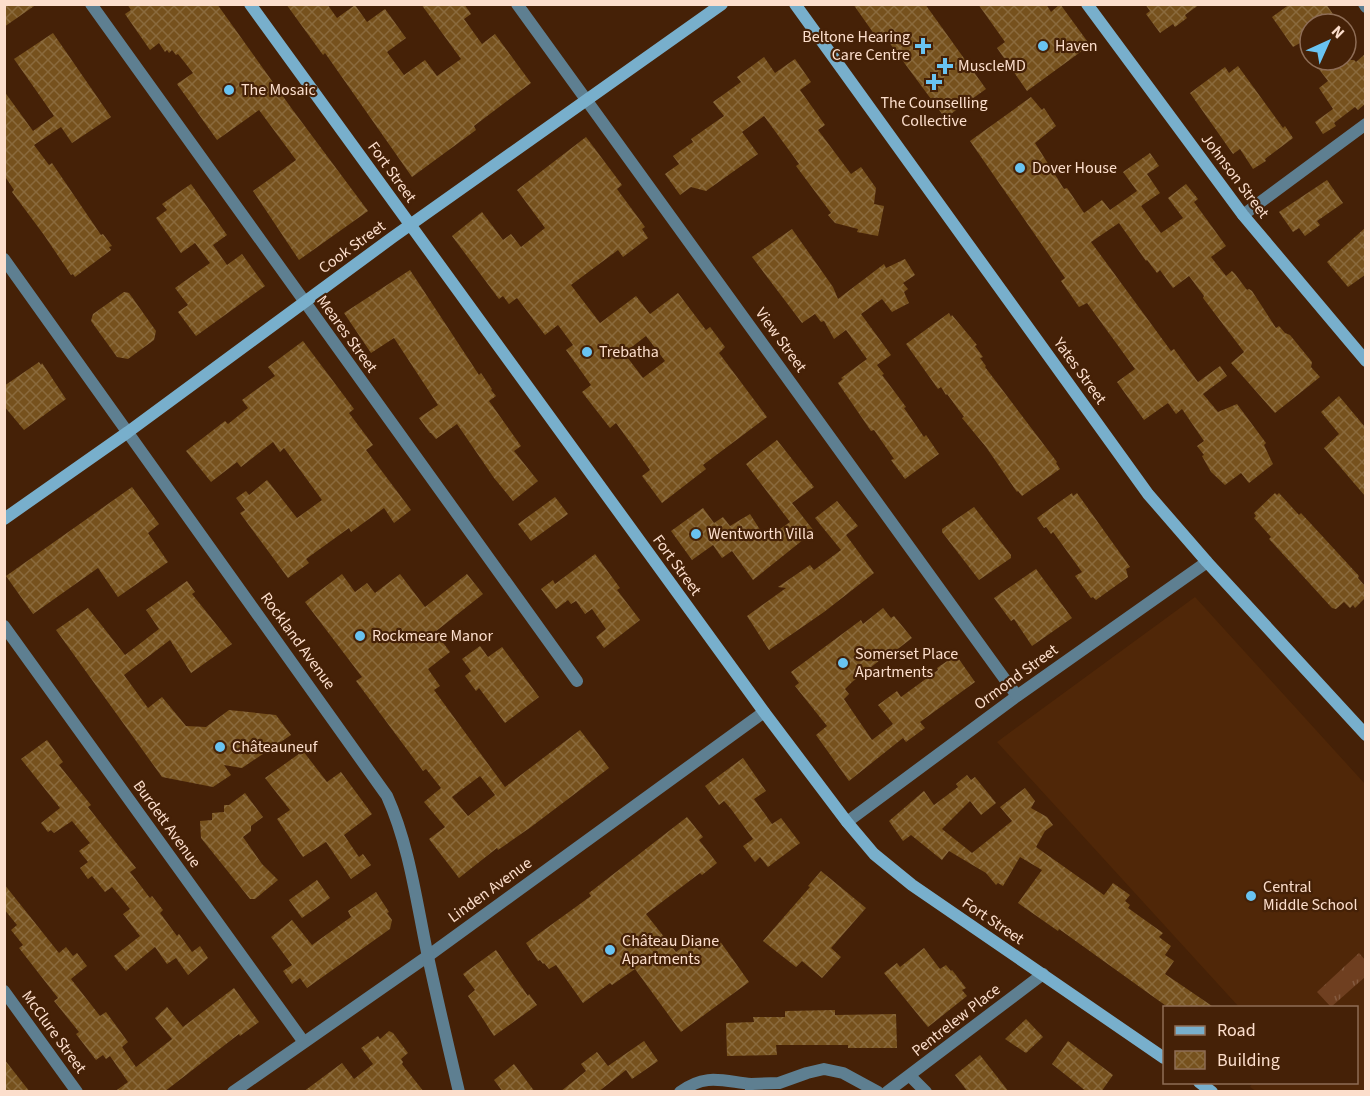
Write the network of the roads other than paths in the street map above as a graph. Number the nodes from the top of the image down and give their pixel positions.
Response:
1 (92, 4) edge
2 (250, 4) edge
3 (517, 4) edge
4 (722, 4) edge
5 (795, 4) edge
6 (1088, 4) edge
7 (588, 101) junction
8 (1365, 124) edge
9 (1243, 215) junction
10 (410, 225) junction
11 (4, 259) edge
12 (304, 302) junction
13 (1365, 361) edge
14 (128, 432) junction
15 (4, 519) edge
16 (1208, 562) junction
17 (4, 626) edge
18 (577, 681) dead end
19 (1017, 696) junction
20 (764, 712) junction
21 (1365, 735) edge
22 (847, 822) junction
23 (428, 956) junction
24 (1043, 974) junction
25 (4, 991) edge
26 (303, 1041) junction
27 (1163, 1057) edge
28 (910, 1076) junction
29 (751, 1088) edge
30 (77, 1092) edge
31 (233, 1092) edge
32 (459, 1092) edge
33 (680, 1092) edge
34 (878, 1092) edge
35 (887, 1092) edge
36 (926, 1092) edge

1 - 12 street, Meares Street
2 - 10 main road, Fort Street
3 - 7 street, View Street
4 - 7 main road, Cook Street
5 - 16 main road, Yates Street
6 - 9 main road, Johnson Street
7 - 10 main road, Cook Street
7 - 19 street, View Street
8 - 9 street
9 - 13 main road, Johnson Street
10 - 12 main road, Cook Street
10 - 20 main road, Fort Street
11 - 14 street, Rockland Avenue
12 - 14 main road, Cook Street
12 - 18 street, Meares Street
14 - 15 main road, Cook Street
14 - 23 street, Rockland Avenue
16 - 19 street, Ormond Street
16 - 21 main road, Yates Street
17 - 26 street, Burdett Avenue
19 - 22 street, Ormond Street
20 - 22 main road, Fort Street
20 - 23 street, Linden Avenue
22 - 24 main road, Fort Street
23 - 26 street, Linden Avenue
23 - 32 street, Rockland Avenue
24 - 27 main road, Fort Street
24 - 28 street, Pentrelew Place
25 - 30 street, McClure Street
26 - 31 street, Linden Avenue
28 - 35 street, Pentrelew Place
28 - 36 street
29 - 33 street
29 - 34 street

